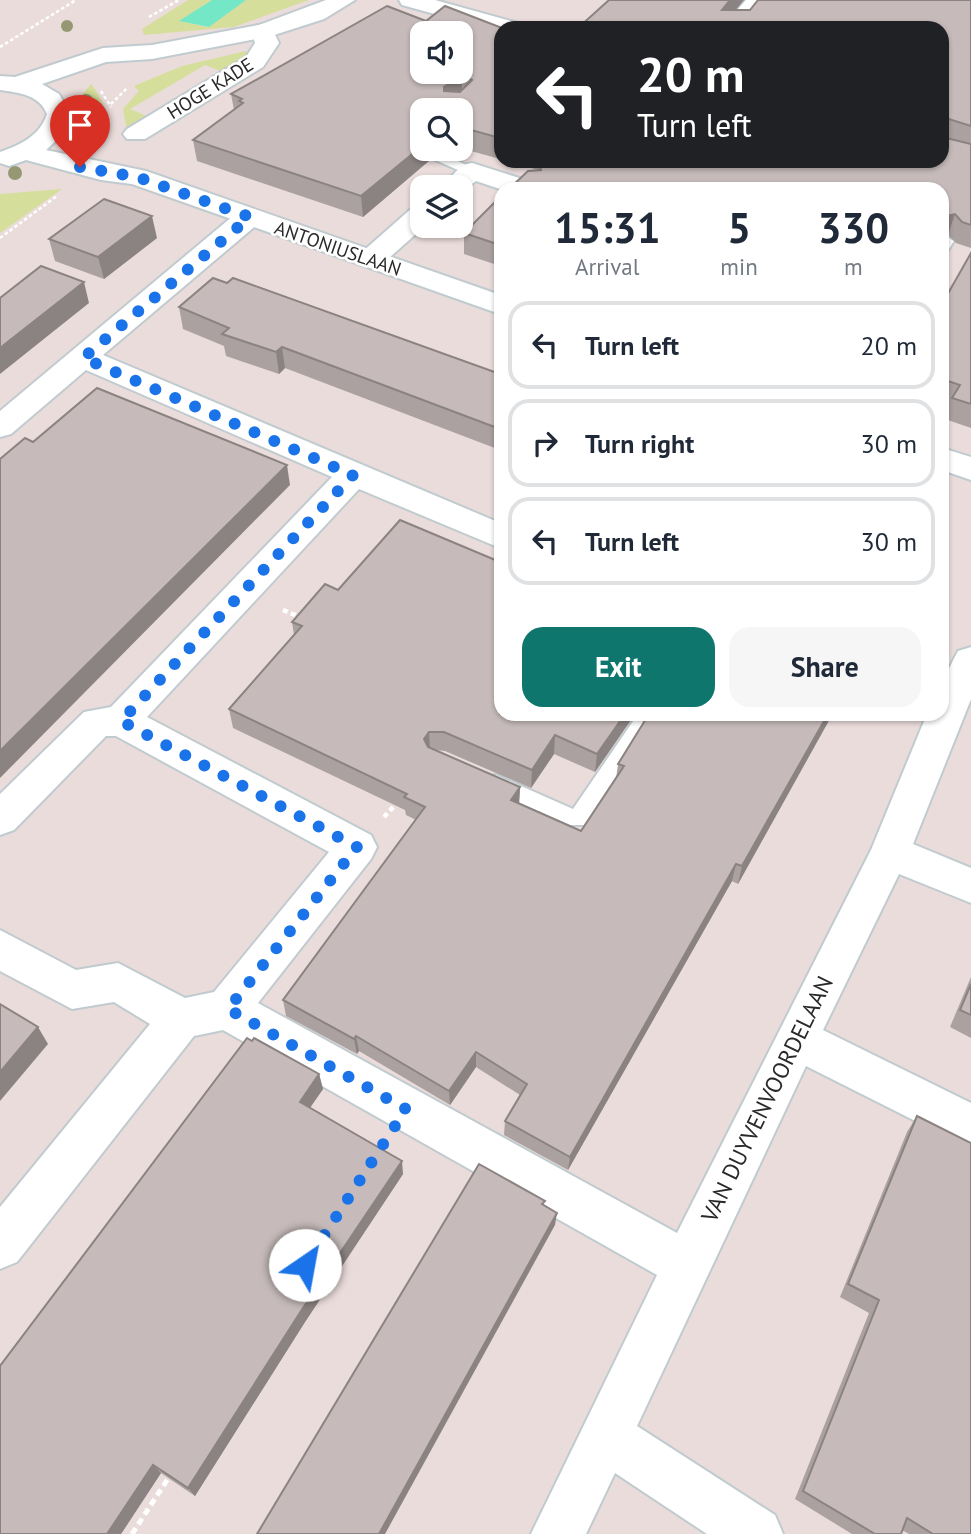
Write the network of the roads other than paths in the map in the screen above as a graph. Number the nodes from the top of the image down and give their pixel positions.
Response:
1 (344, 0) edge
2 (410, 0) edge
3 (758, 0) edge
4 (739, 21) edge
5 (494, 24) edge
6 (263, 31) junction
7 (152, 52) junction
8 (9, 83) edge
9 (51, 99) junction
10 (52, 132) junction
11 (136, 134) dead end
12 (12, 156) edge
13 (438, 161) edge
14 (457, 175) edge
15 (137, 177) junction
16 (473, 181) edge
17 (494, 184) edge
18 (250, 217) junction
19 (410, 225) edge
20 (371, 260) junction
21 (494, 303) edge
22 (83, 358) junction
23 (0, 427) edge
24 (949, 461) edge
25 (971, 469) edge
26 (353, 475) junction
27 (494, 534) edge
28 (971, 661) edge
29 (949, 700) edge
30 (121, 721) junction
31 (643, 721) edge
32 (938, 721) edge
33 (475, 774) edge
34 (0, 819) edge
35 (890, 852) junction
36 (971, 886) edge
37 (0, 949) edge
38 (228, 1009) junction
39 (181, 1019) junction
40 (796, 1039) junction
41 (971, 1127) edge
42 (0, 1245) edge
43 (686, 1265) junction
44 (606, 1437) junction
45 (558, 1534) edge
46 (756, 1534) edge

1 - 6 street, HOGE KADE
2 - 5 street
3 - 4 street
6 - 7 street, HOGE KADE
6 - 11 street, HOGE KADE
7 - 8 street, HOGE KADE
7 - 9 street, HOGE KADE
8 - 9 street
9 - 10 street
10 - 12 street
10 - 15 street, ANTONIUSLAAN
12 - 15 street, ANTONIUSLAAN
13 - 14 lane
15 - 18 street, ANTONIUSLAAN
16 - 17 street
18 - 20 street, ANTONIUSLAAN
18 - 22 street
19 - 20 street
20 - 21 street, ANTONIUSLAAN
22 - 23 street
22 - 26 street
24 - 25 street
26 - 27 street
26 - 30 street
28 - 29 street, VAN DUYVENVOORDELAAN
30 - 34 street
30 - 38 street
31 - 33 lane
32 - 35 street, VAN DUYVENVOORDELAAN
35 - 36 street
35 - 40 street, VAN DUYVENVOORDELAAN
37 - 39 street
38 - 39 street
38 - 43 street
39 - 42 street
40 - 41 street
40 - 43 street, VAN DUYVENVOORDELAAN
43 - 44 street, VAN DUYVENVOORDELAAN
44 - 45 street, VAN DUYVENVOORDELAAN
44 - 46 street

